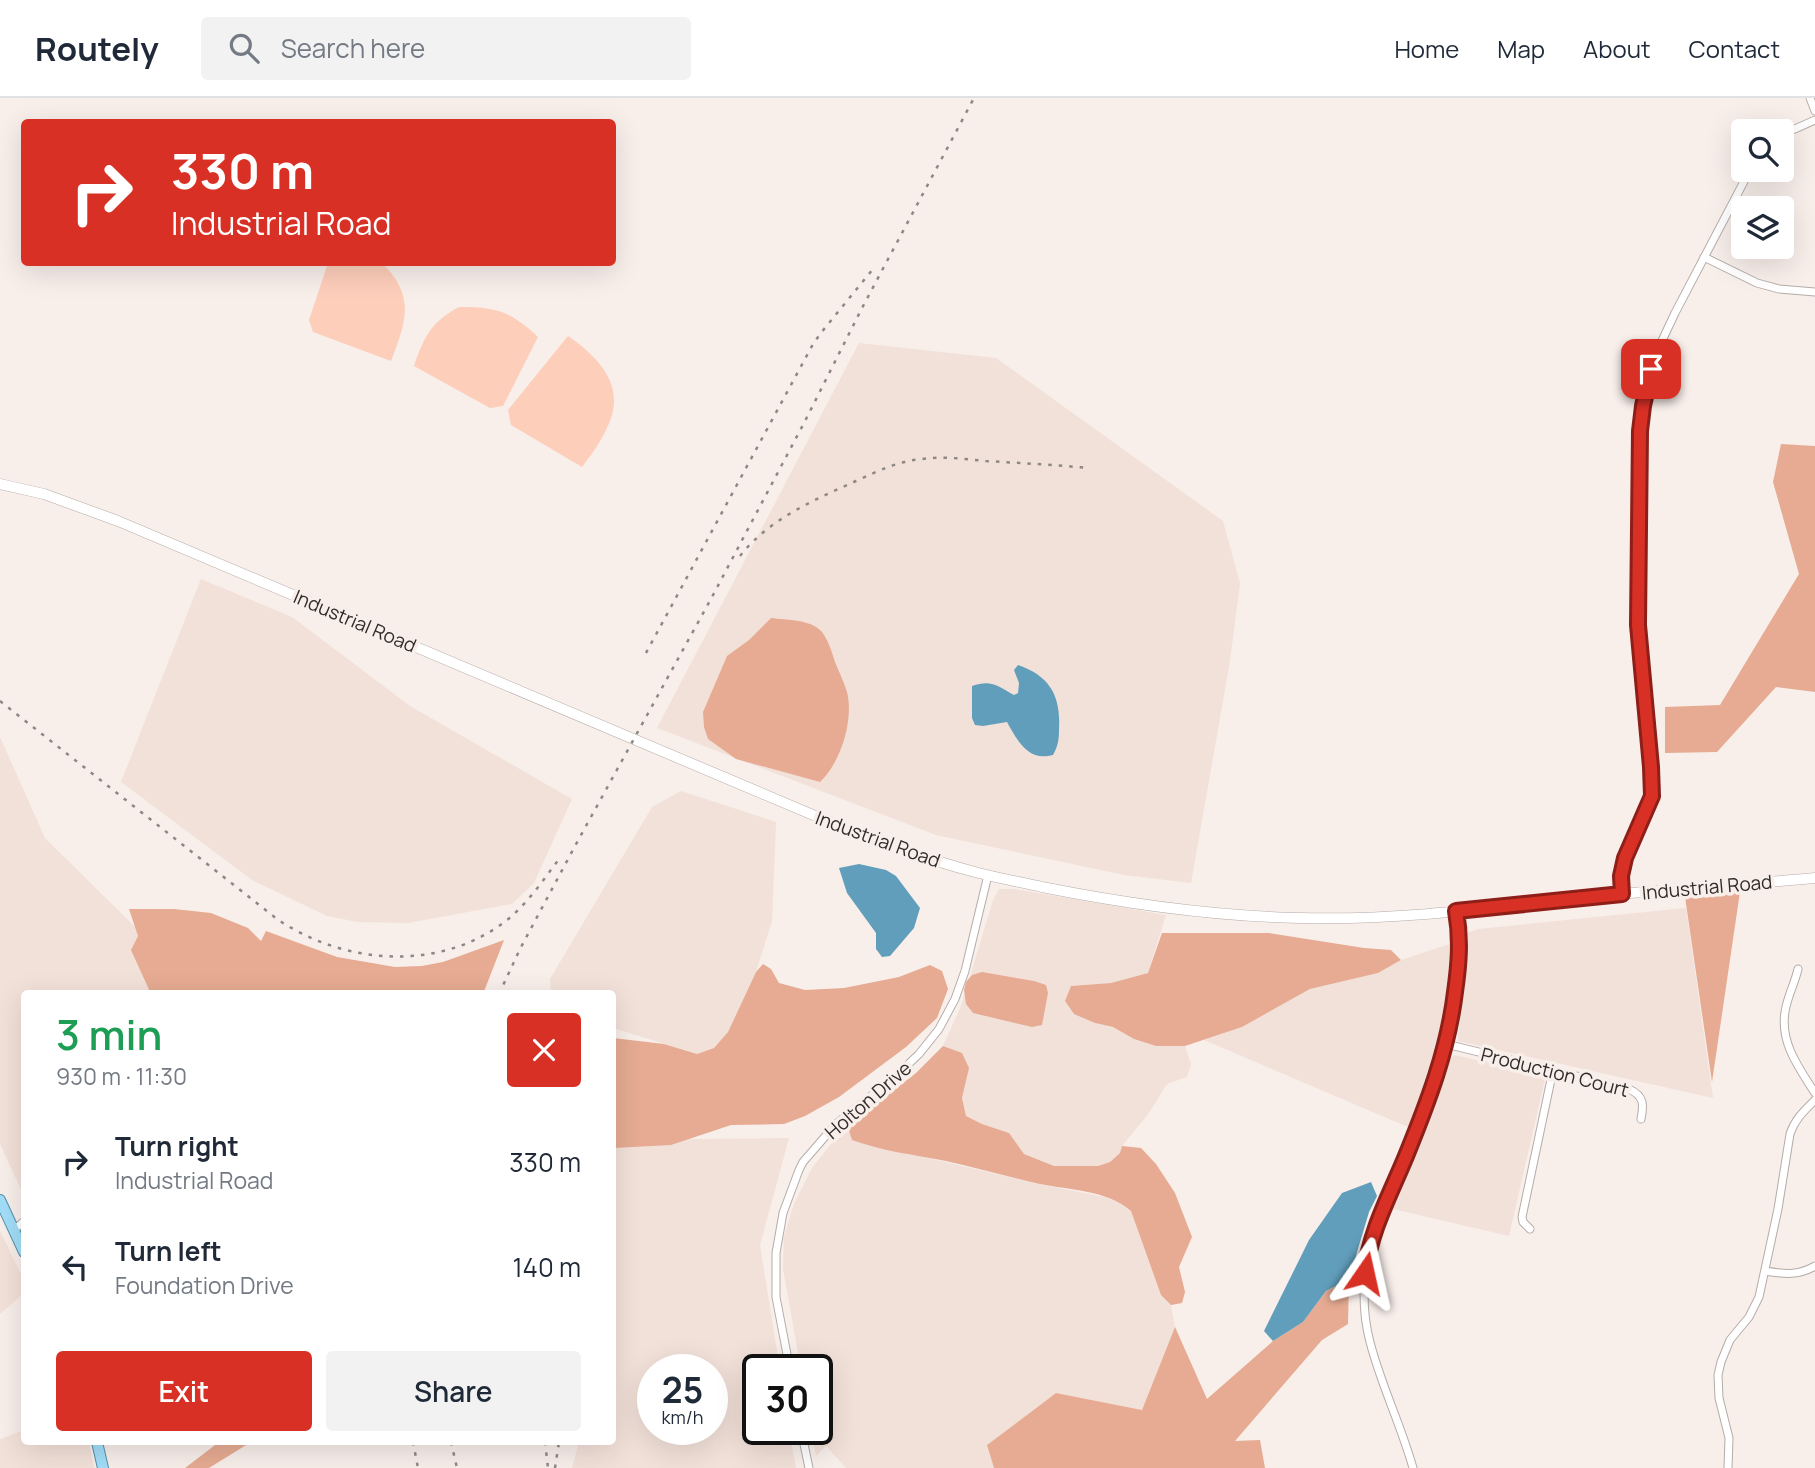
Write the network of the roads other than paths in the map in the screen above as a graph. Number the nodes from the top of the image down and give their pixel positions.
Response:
1 (1810, 98) edge
2 (1815, 111) edge
3 (1815, 120) edge
4 (1794, 131) edge
5 (1744, 182) edge
6 (1704, 257) junction
7 (1815, 292) edge
8 (0, 484) edge
9 (988, 875) junction
10 (1815, 878) edge
11 (1622, 894) junction
12 (1456, 911) junction
13 (1798, 969) dead end
14 (1446, 1044) junction
15 (1553, 1070) junction
16 (1815, 1093) edge
17 (1815, 1100) edge
18 (1641, 1119) dead end
19 (0, 1200) edge
20 (21, 1224) edge
21 (1530, 1229) dead end
22 (14, 1230) junction
23 (21, 1245) edge
24 (1815, 1266) edge
25 (1765, 1271) junction
26 (787, 1354) edge
27 (98, 1445) edge
28 (805, 1445) edge
29 (103, 1468) edge
30 (809, 1468) edge
31 (1413, 1468) edge
32 (1728, 1468) edge

1 - 2 street
3 - 4 street
5 - 6 street
6 - 7 street
6 - 11 street
8 - 9 main road, Industrial Road
9 - 12 main road, Industrial Road
9 - 26 street, Holton Drive
10 - 11 main road, Industrial Road
11 - 12 main road, Industrial Road
12 - 14 street
13 - 16 street
14 - 15 street, Production Court
14 - 31 street
15 - 18 street, Production Court
15 - 21 street
17 - 25 street
19 - 22 main road
20 - 22 street
22 - 23 main road
24 - 25 street
25 - 32 street
27 - 29 main road
28 - 30 street

